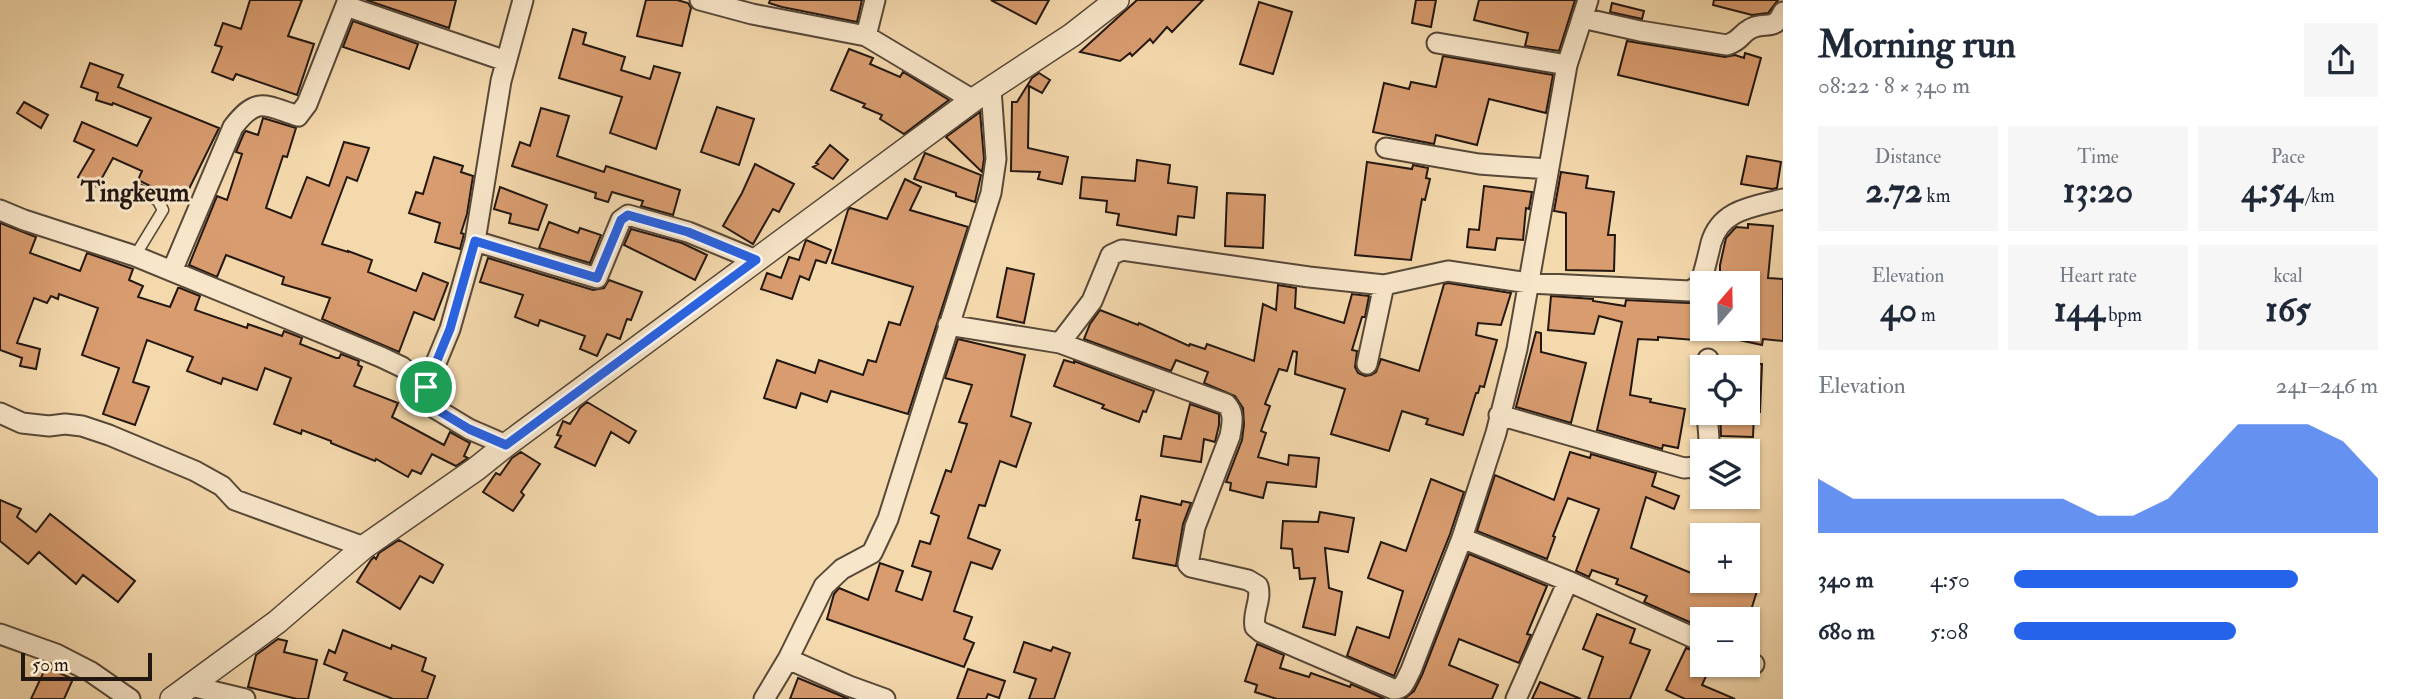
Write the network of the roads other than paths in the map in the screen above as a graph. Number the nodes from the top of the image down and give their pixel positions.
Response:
1 (523, 0) edge
2 (700, 0) edge
3 (874, 0) edge
4 (1117, 0) edge
5 (347, 3) edge
6 (1585, 9) edge
7 (1783, 12) edge
8 (866, 36) junction
9 (1437, 43) dead end
10 (506, 61) junction
11 (1567, 65) junction
12 (982, 94) junction
13 (1387, 149) dead end
14 (1548, 169) junction
15 (140, 190) dead end
16 (1783, 199) edge
17 (0, 210) edge
18 (475, 241) junction
19 (135, 256) junction
20 (756, 260) junction
21 (172, 271) junction
22 (1529, 283) junction
23 (1384, 285) junction
24 (948, 325) junction
25 (1060, 343) junction
26 (1367, 364) dead end
27 (426, 387) junction
28 (0, 413) edge
29 (1499, 415) junction
30 (506, 445) junction
31 (1690, 467) edge
32 (1462, 538) junction
33 (364, 547) junction
34 (1568, 581) junction
35 (0, 634) edge
36 (1690, 636) edge
37 (788, 659) junction
38 (191, 685) junction
39 (130, 699) edge
40 (172, 699) edge
41 (245, 699) edge
42 (764, 699) edge
43 (886, 699) edge
44 (1516, 699) edge

1 - 10 street
2 - 8 street
3 - 8 street
4 - 12 street
5 - 10 street
5 - 21 street
6 - 7 street
6 - 11 street
8 - 12 street
9 - 11 street
10 - 18 street
11 - 14 street
12 - 20 street
12 - 24 street
13 - 14 street
14 - 22 street
15 - 19 lane
16 - 22 street
17 - 19 street
18 - 20 street
18 - 27 street
19 - 21 street
20 - 30 street
21 - 27 street
22 - 23 street
22 - 29 street
23 - 25 street
23 - 26 street
24 - 25 street
24 - 37 street
25 - 32 street
27 - 30 street
28 - 33 street
29 - 31 street
29 - 32 street
30 - 33 street
32 - 34 street
33 - 38 street
34 - 36 street
34 - 44 street
35 - 39 street
37 - 42 street
37 - 43 street
38 - 40 street
38 - 41 street

